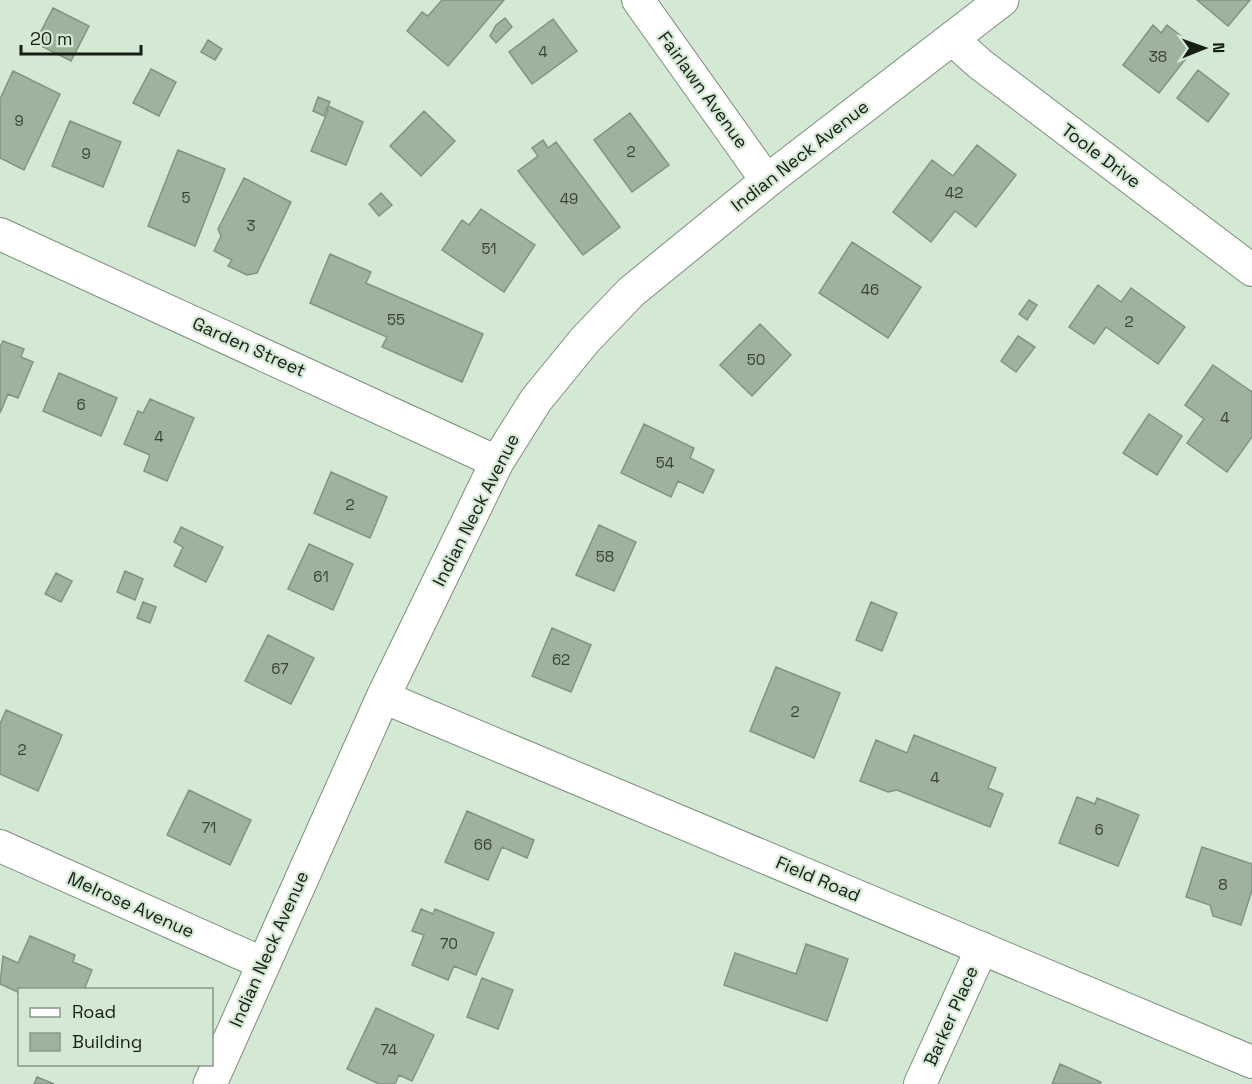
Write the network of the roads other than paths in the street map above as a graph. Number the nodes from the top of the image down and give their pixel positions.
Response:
1 (638, 0) edge
2 (1002, 0) edge
3 (952, 39) junction
4 (767, 181) junction
5 (0, 234) edge
6 (1252, 270) edge
7 (497, 462) junction
8 (383, 697) junction
9 (0, 846) edge
10 (982, 948) junction
11 (262, 963) junction
12 (1252, 1062) edge
13 (210, 1084) edge
14 (920, 1084) edge

1 - 4 street, Fairlawn Avenue
2 - 3 street, Indian Neck Avenue
3 - 4 street, Indian Neck Avenue
3 - 6 street, Toole Drive
4 - 7 street, Indian Neck Avenue
5 - 7 street, Garden Street
7 - 8 street, Indian Neck Avenue
8 - 10 street, Field Road
8 - 11 street, Indian Neck Avenue
9 - 11 street, Melrose Avenue
10 - 12 street, Field Road
10 - 14 street, Barker Place
11 - 13 street, Indian Neck Avenue

